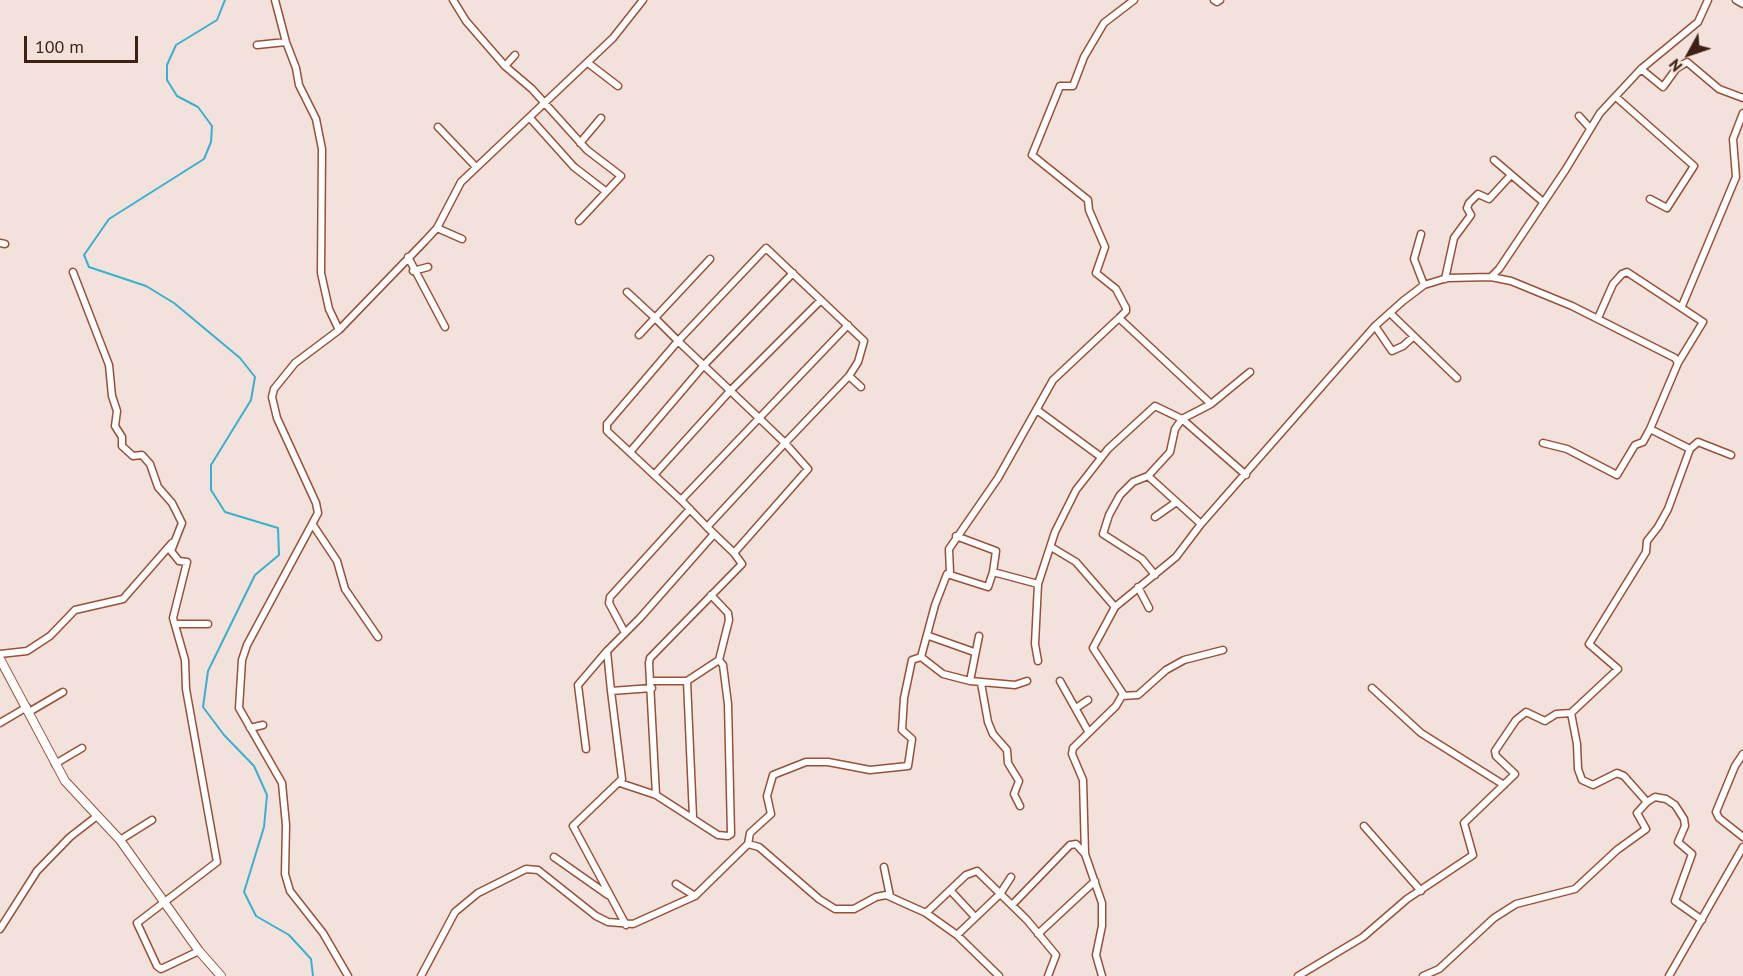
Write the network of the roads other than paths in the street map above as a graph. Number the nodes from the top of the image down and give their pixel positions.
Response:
1 (275, 0) edge
2 (453, 0) edge
3 (643, 0) edge
4 (1134, 0) edge
5 (1214, 0) edge
6 (1220, 0) edge
7 (1708, 0) edge
8 (1736, 0) edge
9 (1743, 4) edge
10 (285, 42) junction
11 (257, 45) dead end
12 (515, 55) dead end
13 (588, 63) junction
14 (505, 66) junction
15 (1641, 69) junction
16 (618, 86) dead end
17 (1616, 97) junction
18 (1743, 98) edge
19 (545, 104) junction
20 (1743, 113) edge
21 (1579, 116) dead end
22 (530, 118) junction
23 (601, 118) dead end
24 (438, 127) dead end
25 (1589, 127) junction
26 (580, 143) junction
27 (1494, 160) dead end
28 (476, 167) junction
29 (1511, 175) junction
30 (604, 190) dead end
31 (1650, 199) dead end
32 (1542, 201) junction
33 (579, 221) dead end
34 (437, 228) junction
35 (1421, 234) dead end
36 (462, 238) dead end
37 (408, 258) junction
38 (710, 259) dead end
39 (428, 267) dead end
40 (413, 271) junction
41 (73, 272) dead end
42 (793, 273) junction
43 (1491, 277) junction
44 (1445, 279) junction
45 (1424, 285) junction
46 (627, 292) dead end
47 (821, 300) junction
48 (1682, 306) junction
49 (1390, 313) junction
50 (654, 317) junction
51 (1119, 318) junction
52 (1598, 318) junction
53 (848, 325) junction
54 (1375, 326) junction
55 (445, 327) dead end
56 (339, 330) junction
57 (639, 335) dead end
58 (1413, 337) junction
59 (678, 341) junction
60 (1678, 363) junction
61 (704, 365) junction
62 (1250, 372) dead end
63 (849, 376) junction
64 (1457, 378) dead end
65 (861, 387) dead end
66 (730, 391) junction
67 (1211, 404) junction
68 (1037, 410) junction
69 (760, 419) junction
70 (1182, 419) junction
71 (1650, 429) junction
72 (785, 443) junction
73 (1543, 443) dead end
74 (1690, 449) junction
75 (630, 452) junction
76 (1731, 454) dead end
77 (1101, 457) junction
78 (654, 475) junction
79 (1246, 475) junction
80 (1148, 476) junction
81 (681, 500) junction
82 (1175, 503) junction
83 (690, 509) junction
84 (1155, 517) dead end
85 (1201, 524) junction
86 (313, 525) junction
87 (707, 527) junction
88 (714, 534) junction
89 (956, 536) junction
90 (172, 543) junction
91 (1051, 547) junction
92 (734, 553) junction
93 (993, 572) junction
94 (950, 573) junction
95 (1155, 575) junction
96 (1038, 584) junction
97 (1138, 587) junction
98 (711, 595) junction
99 (1115, 607) junction
100 (1149, 608) dead end
101 (175, 624) junction
102 (208, 624) dead end
103 (625, 633) junction
104 (929, 636) junction
105 (978, 636) dead end
106 (378, 637) dead end
107 (1223, 650) dead end
108 (607, 651) junction
109 (974, 652) junction
110 (0, 657) edge
111 (921, 657) junction
112 (719, 660) junction
113 (1038, 661) dead end
114 (687, 681) junction
115 (970, 681) junction
116 (1028, 681) dead end
117 (1060, 681) dead end
118 (981, 682) junction
119 (651, 685) junction
120 (1372, 688) dead end
121 (612, 691) junction
122 (63, 692) dead end
123 (1122, 696) junction
124 (1088, 700) dead end
125 (1076, 708) junction
126 (28, 709) junction
127 (1571, 713) junction
128 (0, 723) edge
129 (263, 725) dead end
130 (250, 728) junction
131 (1088, 731) junction
132 (82, 748) dead end
133 (586, 748) dead end
134 (1743, 754) edge
135 (56, 764) junction
136 (621, 783) junction
137 (1504, 785) junction
138 (656, 795) junction
139 (1647, 802) junction
140 (1020, 806) dead end
141 (97, 816) junction
142 (693, 818) junction
143 (152, 820) dead end
144 (1364, 826) dead end
145 (125, 837) junction
146 (1743, 837) edge
147 (748, 842) junction
148 (1743, 847) edge
149 (1085, 854) junction
150 (554, 858) dead end
151 (884, 867) dead end
152 (1011, 877) dead end
153 (1095, 881) junction
154 (676, 884) dead end
155 (950, 890) junction
156 (1421, 891) junction
157 (1000, 894) junction
158 (694, 896) junction
159 (890, 896) junction
160 (611, 897) junction
161 (165, 901) junction
162 (1012, 905) junction
163 (926, 913) junction
164 (975, 917) junction
165 (1702, 920) junction
166 (626, 925) junction
167 (0, 929) edge
168 (957, 934) junction
169 (1038, 934) junction
170 (199, 951) junction
171 (220, 976) edge
172 (348, 976) edge
173 (421, 976) edge
174 (999, 976) edge
175 (1048, 976) edge
176 (1102, 976) edge
177 (1299, 976) edge
178 (1423, 976) edge
179 (1669, 976) edge

1 - 10 street
2 - 14 street
3 - 13 street
4 - 51 street
5 - 6 street
7 - 15 street
8 - 9 street
10 - 11 street
10 - 56 street
12 - 14 street
13 - 16 street
13 - 19 street
14 - 19 street
15 - 17 street
15 - 18 street
17 - 25 street
17 - 31 street
19 - 22 street
19 - 26 street
20 - 48 street
21 - 25 street
22 - 28 street
22 - 30 street
23 - 26 street
24 - 28 street
25 - 32 street
26 - 33 street
27 - 29 street
28 - 34 street
29 - 32 street
29 - 44 street
32 - 43 street
34 - 36 street
34 - 37 street
35 - 45 street
37 - 40 street
37 - 56 street
38 - 50 street
39 - 40 street
40 - 55 street
41 - 90 street
42 - 47 street
42 - 59 street
42 - 61 street
43 - 44 street
43 - 52 street
44 - 45 street
45 - 49 street
46 - 50 street
47 - 53 street
47 - 66 street
48 - 52 street
48 - 60 street
49 - 54 street
49 - 58 street
50 - 57 street
50 - 59 street
51 - 67 street
51 - 68 street
52 - 60 street
53 - 63 street
53 - 69 street
54 - 58 street
54 - 79 street
56 - 86 street
58 - 64 street
59 - 61 street
59 - 75 street
60 - 71 street
61 - 66 street
61 - 75 street
62 - 67 street
63 - 65 street
63 - 72 street
66 - 69 street
66 - 78 street
67 - 70 street
68 - 77 street
68 - 89 street
69 - 72 street
69 - 81 street
70 - 77 street
70 - 79 street
70 - 80 street
71 - 73 street
71 - 74 street
72 - 87 street
72 - 92 street
74 - 76 street
74 - 127 street
75 - 78 street
77 - 91 street
78 - 81 street
79 - 85 street
80 - 82 street
80 - 95 street
81 - 83 street
82 - 84 street
82 - 85 street
83 - 87 street
83 - 103 street
85 - 95 street
86 - 106 street
86 - 130 street
87 - 88 street
88 - 92 street
88 - 103 street
89 - 93 street
89 - 94 street
90 - 101 street
90 - 110 street
91 - 96 street
91 - 99 street
92 - 98 street
93 - 94 street
93 - 96 street
94 - 104 street
95 - 97 street
96 - 113 street
97 - 99 street
97 - 100 street
98 - 112 street
98 - 119 street
99 - 123 street
101 - 102 street
101 - 161 street
103 - 108 street
104 - 109 street
104 - 111 street
105 - 109 street
107 - 123 street
108 - 121 street
108 - 133 street
109 - 115 street
110 - 126 street
111 - 115 street
111 - 147 street
112 - 114 street
112 - 142 street
114 - 119 street
114 - 142 street
115 - 118 street
116 - 118 street
117 - 125 street
118 - 140 street
119 - 121 street
119 - 138 street
120 - 137 street
121 - 136 street
122 - 126 street
123 - 131 street
124 - 125 street
125 - 131 street
126 - 128 street
126 - 135 street
127 - 137 street
127 - 139 street
129 - 130 street
130 - 172 street
131 - 149 street
132 - 135 street
134 - 146 street
135 - 141 street
136 - 138 street
136 - 160 street
137 - 156 street
138 - 142 street
139 - 165 street
139 - 178 street
141 - 145 street
141 - 167 street
143 - 145 street
144 - 156 street
145 - 161 street
147 - 158 street
147 - 159 street
148 - 165 street
149 - 153 street
149 - 162 street
150 - 160 street
151 - 159 street
152 - 157 street
153 - 169 street
153 - 176 street
154 - 158 street
155 - 157 street
155 - 163 street
155 - 164 street
156 - 177 street
157 - 162 street
157 - 164 street
158 - 166 street
159 - 163 street
160 - 166 street
161 - 170 street
161 - 170 street
162 - 169 street
163 - 168 street
164 - 168 street
165 - 179 street
166 - 173 street
168 - 174 street
169 - 175 street
170 - 171 street

